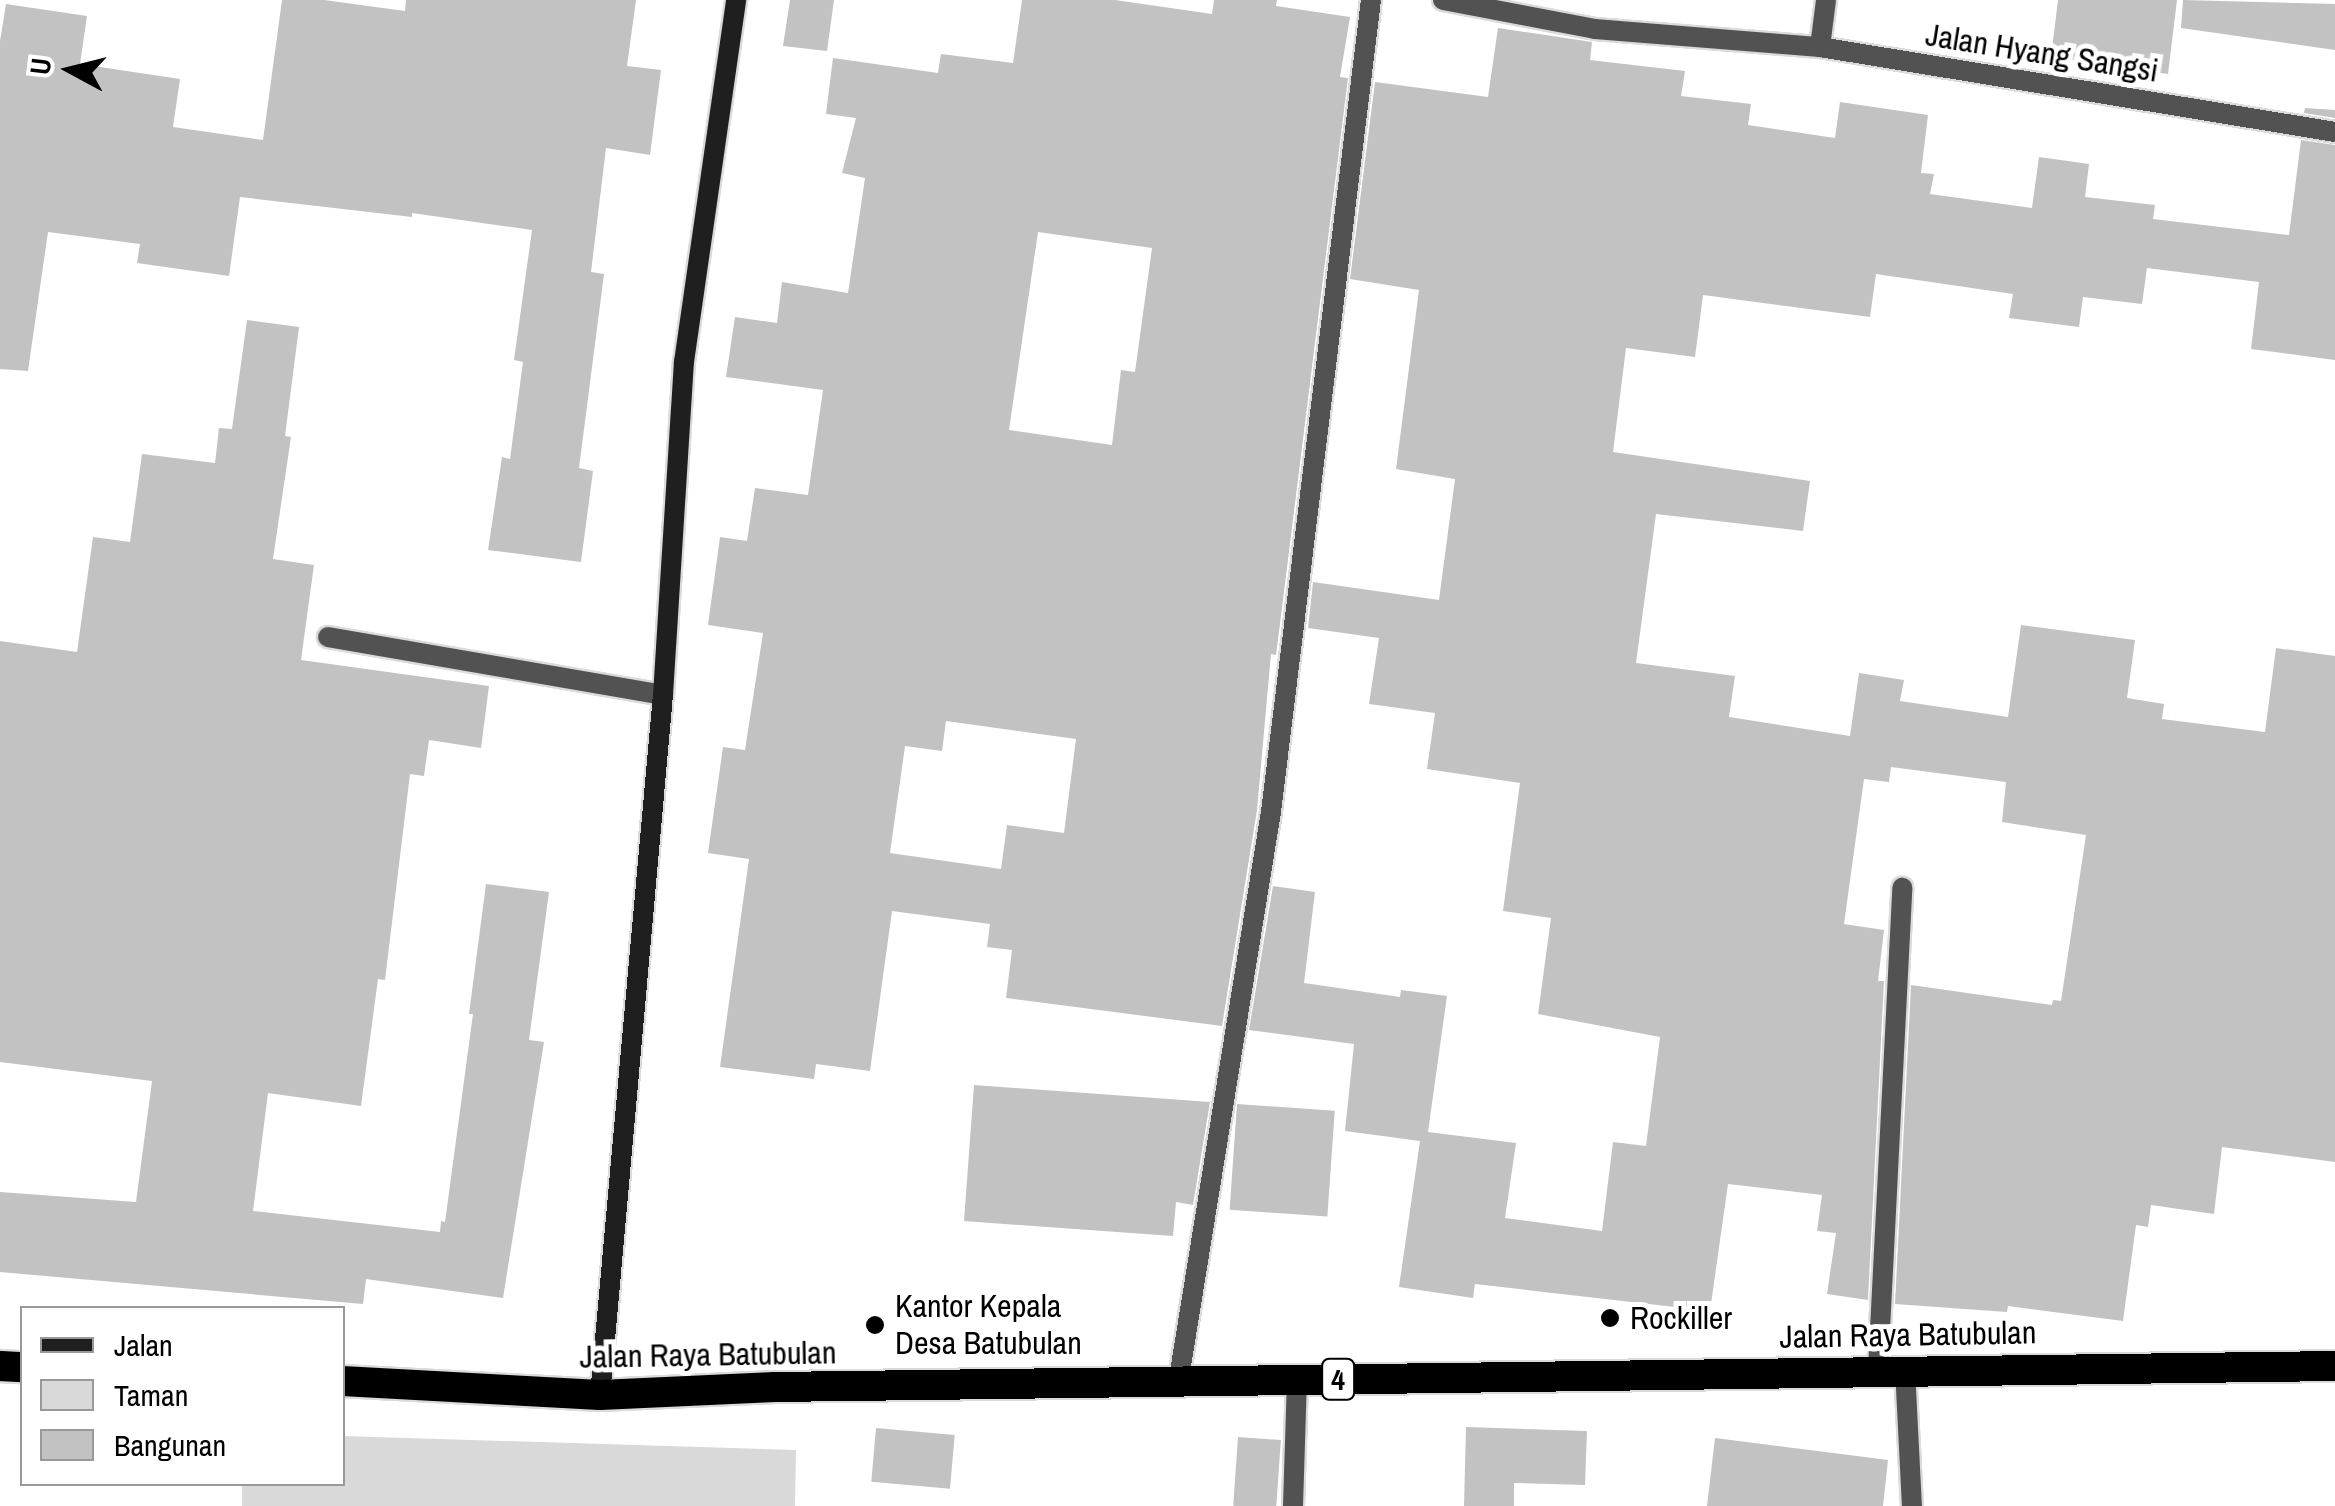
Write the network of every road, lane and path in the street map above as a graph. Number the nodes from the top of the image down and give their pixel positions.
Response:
1 (736, 0) edge
2 (1370, 0) edge
3 (1442, 0) edge
4 (1826, 0) edge
5 (1820, 47) junction
6 (2335, 132) edge
7 (328, 637) dead end
8 (663, 694) junction
9 (1902, 888) dead end
10 (2335, 1366) edge
11 (1892, 1369) junction
12 (1297, 1379) junction
13 (345, 1381) edge
14 (1178, 1384) junction
15 (600, 1395) junction
16 (1294, 1506) edge
17 (1912, 1506) edge

1 - 8 street
2 - 14 street
3 - 5 street, Jalan Hyang Sangsi
4 - 5 street
5 - 6 street, Jalan Hyang Sangsi
7 - 8 street
8 - 15 street
9 - 11 street
10 - 11 highway, Jalan Raya Batubulan / 4
11 - 12 highway, Jalan Raya Batubulan / 4
11 - 17 street
12 - 14 highway, Jalan Raya Batubulan / 4
12 - 16 street
13 - 15 highway, Jalan Raya Batubulan / 4
14 - 15 highway, Jalan Raya Batubulan / 4

